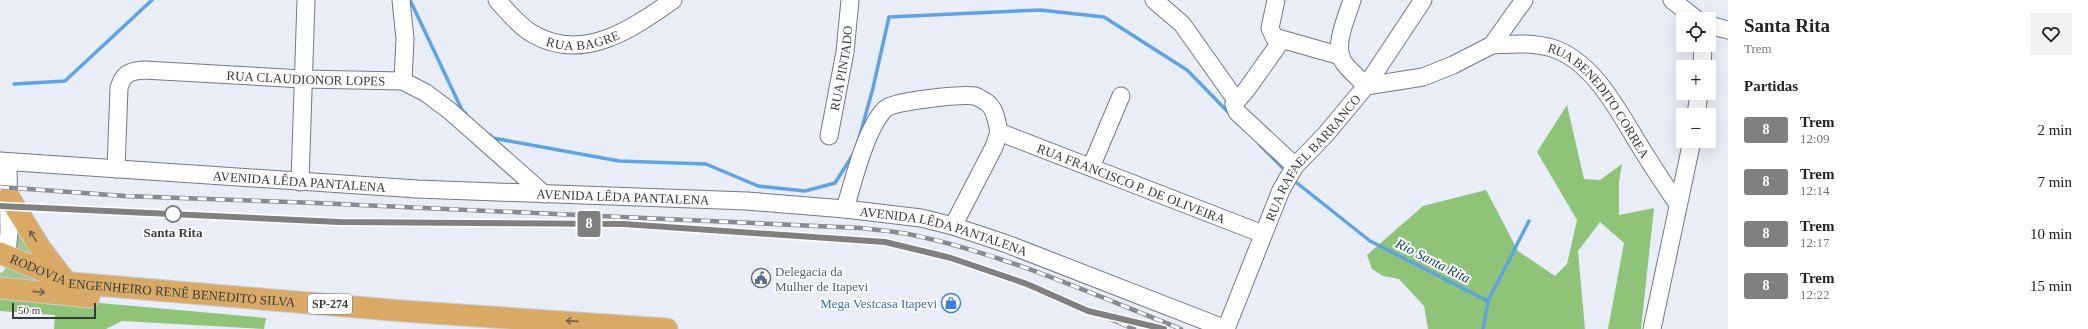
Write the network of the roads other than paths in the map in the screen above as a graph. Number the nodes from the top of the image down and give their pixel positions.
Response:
1 (306, 0) edge
2 (400, 0) edge
3 (497, 0) edge
4 (673, 0) edge
5 (850, 0) edge
6 (1154, 0) edge
7 (1276, 0) edge
8 (1352, 0) edge
9 (1423, 0) edge
10 (1524, 0) edge
11 (1672, 0) edge
12 (1687, 12) edge
13 (1716, 27) edge
14 (1728, 30) edge
15 (1281, 41) junction
16 (1492, 45) junction
17 (1340, 56) junction
18 (303, 79) junction
19 (403, 81) junction
20 (1366, 86) junction
21 (1121, 96) dead end
22 (1236, 100) junction
23 (999, 132) junction
24 (829, 136) dead end
25 (1690, 148) edge
26 (4, 162) edge
27 (1295, 166) junction
28 (1091, 167) junction
29 (116, 169) junction
30 (300, 182) junction
31 (544, 194) junction
32 (6, 201) edge
33 (1678, 204) junction
34 (845, 209) junction
35 (953, 226) junction
36 (1263, 234) junction
37 (2, 258) edge
38 (64, 279) junction
39 (0, 288) edge
40 (515, 329) edge
41 (667, 329) edge
42 (1226, 329) edge
43 (1652, 329) edge

1 - 18 street
2 - 19 street
3 - 4 street, RUA BAGRE
5 - 24 street, RUA PINTADO
6 - 22 street
7 - 15 street
8 - 17 street
9 - 20 street, RUA RAFAEL BARRANCO
10 - 16 street
11 - 12 street
13 - 14 street
15 - 17 street
15 - 22 street
16 - 20 street
16 - 33 street, RUA BENEDITO CORREA
17 - 20 street
18 - 19 street, RUA CLAUDIONOR LOPES
18 - 29 street, RUA CLAUDIONOR LOPES
18 - 30 street
19 - 31 street, RUA CLAUDIONOR LOPES
20 - 27 street, RUA RAFAEL BARRANCO
21 - 28 street
22 - 27 street
23 - 28 street, RUA FRANCISCO P. DE OLIVEIRA
23 - 34 street
23 - 35 street
25 - 33 street
26 - 29 street, AVENIDA LÊDA PANTALENA
26 - 32 street
27 - 36 street, RUA RAFAEL BARRANCO
28 - 36 street, RUA FRANCISCO P. DE OLIVEIRA
29 - 30 street, AVENIDA LÊDA PANTALENA
30 - 31 street, AVENIDA LÊDA PANTALENA
31 - 34 street, AVENIDA LÊDA PANTALENA
32 - 37 street
38 -> 32 main road
33 - 43 street
34 - 35 street, AVENIDA LÊDA PANTALENA
35 - 42 street, AVENIDA LÊDA PANTALENA
36 - 42 street, RUA RAFAEL BARRANCO
37 - 38 main road, RODOVIA ENGENHEIRO RENÊ BENEDITO SILVA / SP-274
41 -> 38 main road, RODOVIA ENGENHEIRO RENÊ BENEDITO SILVA / SP-274
39 -> 40 main road, RODOVIA ENGENHEIRO RENÊ BENEDITO SILVA / SP-274

